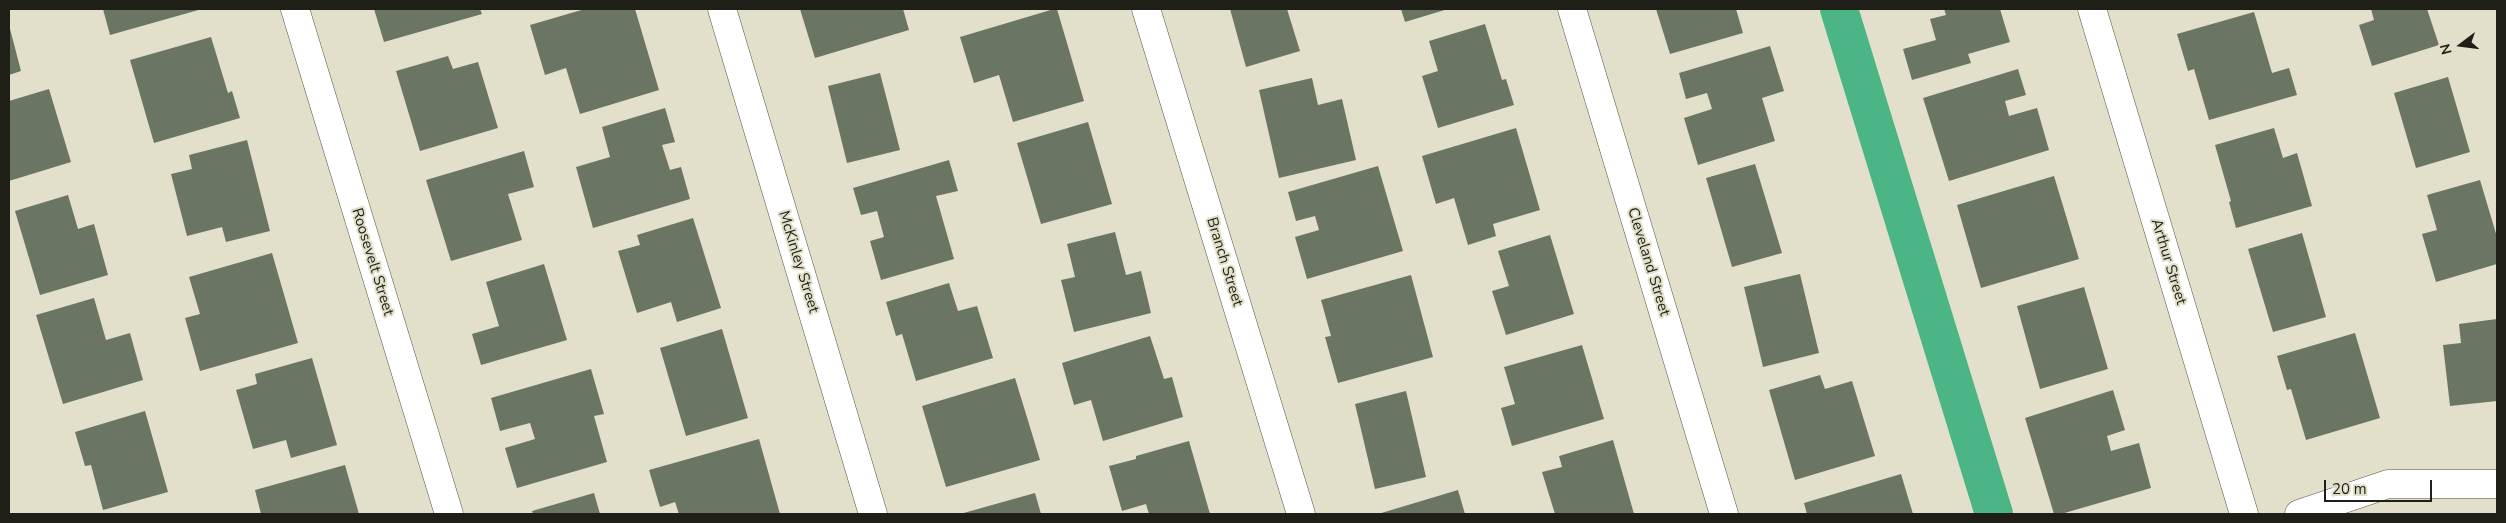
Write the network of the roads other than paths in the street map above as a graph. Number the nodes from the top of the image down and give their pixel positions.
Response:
1 (295, 9) edge
2 (722, 9) edge
3 (1146, 9) edge
4 (1572, 9) edge
5 (2092, 9) edge
6 (2497, 484) edge
7 (449, 514) edge
8 (873, 514) edge
9 (1301, 514) edge
10 (1724, 514) edge
11 (2244, 514) edge
12 (2299, 514) edge

1 - 7 street, Roosevelt Street
2 - 8 street, McKinley Street
3 - 9 street, Branch Street
4 - 10 street, Cleveland Street
5 - 11 street, Arthur Street
6 - 12 street

